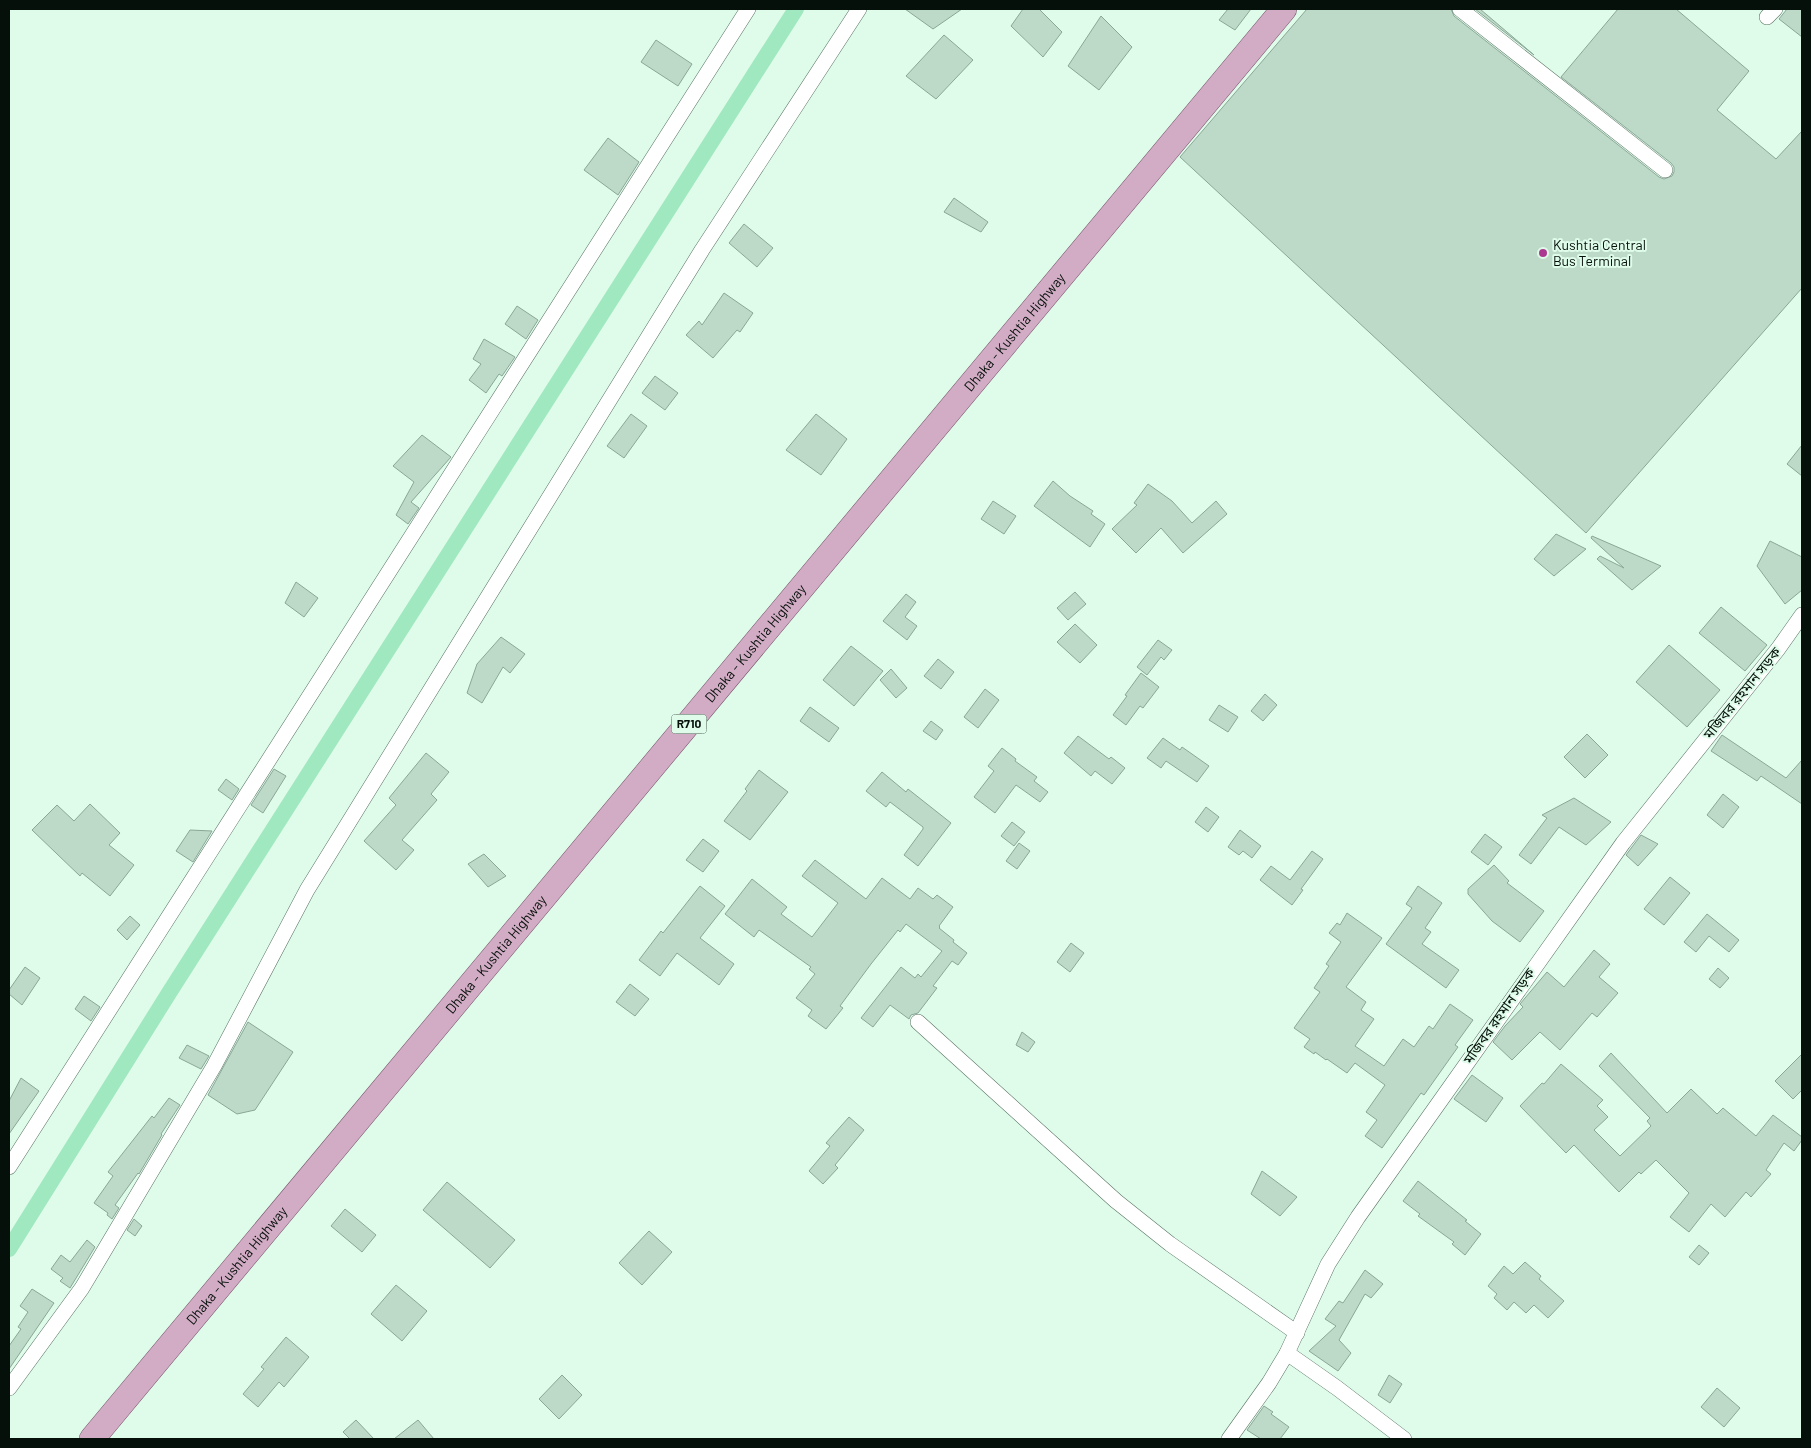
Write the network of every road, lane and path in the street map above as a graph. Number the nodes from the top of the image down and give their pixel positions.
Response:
1 (748, 9) edge
2 (859, 9) edge
3 (1284, 9) edge
4 (1460, 9) edge
5 (1665, 170) dead end
6 (1802, 615) edge
7 (918, 1022) dead end
8 (9, 1166) edge
9 (1297, 1333) junction
10 (1287, 1353) junction
11 (9, 1388) edge
12 (92, 1439) edge
13 (1229, 1439) edge
14 (1404, 1439) edge

1 - 8 street
2 - 11 street
3 - 12 main road, Dhaka - Kushtia Highway / R710
4 - 5 street
6 - 9 street, মজিবর রহমান সড়ক
7 - 9 street
9 - 10 street, মজিবর রহমান সড়ক
10 - 13 street, মজিবর রহমান সড়ক
10 - 14 street

